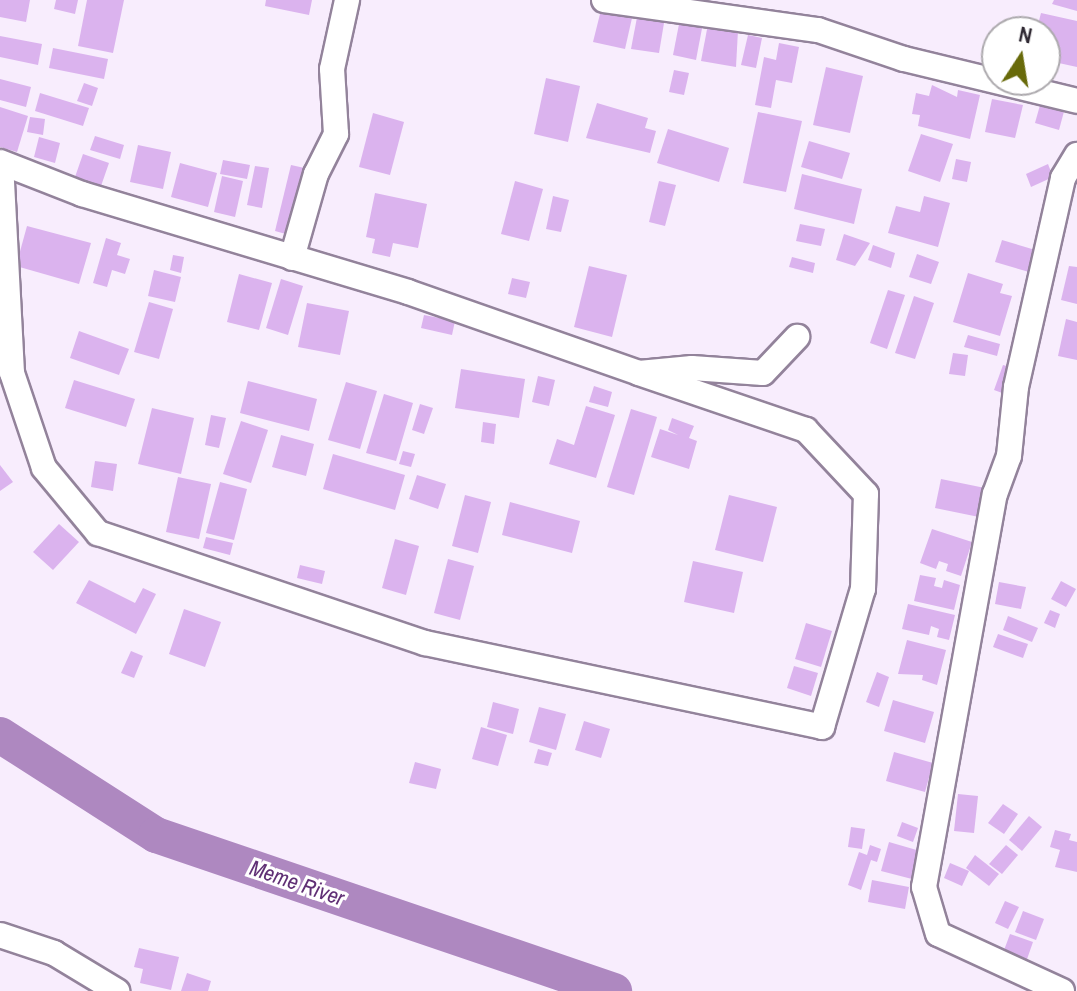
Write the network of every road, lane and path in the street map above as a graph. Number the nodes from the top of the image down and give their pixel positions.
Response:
1 (347, 0) edge
2 (604, 0) edge
3 (1077, 101) edge
4 (1077, 155) edge
5 (0, 163) edge
6 (292, 258) junction
7 (797, 337) dead end
8 (639, 373) junction
9 (0, 935) edge
10 (117, 991) edge
11 (1062, 991) edge

1 - 6 street
2 - 3 street
4 - 11 street
5 - 6 street
5 - 8 street
6 - 8 street
7 - 8 street
9 - 10 street

